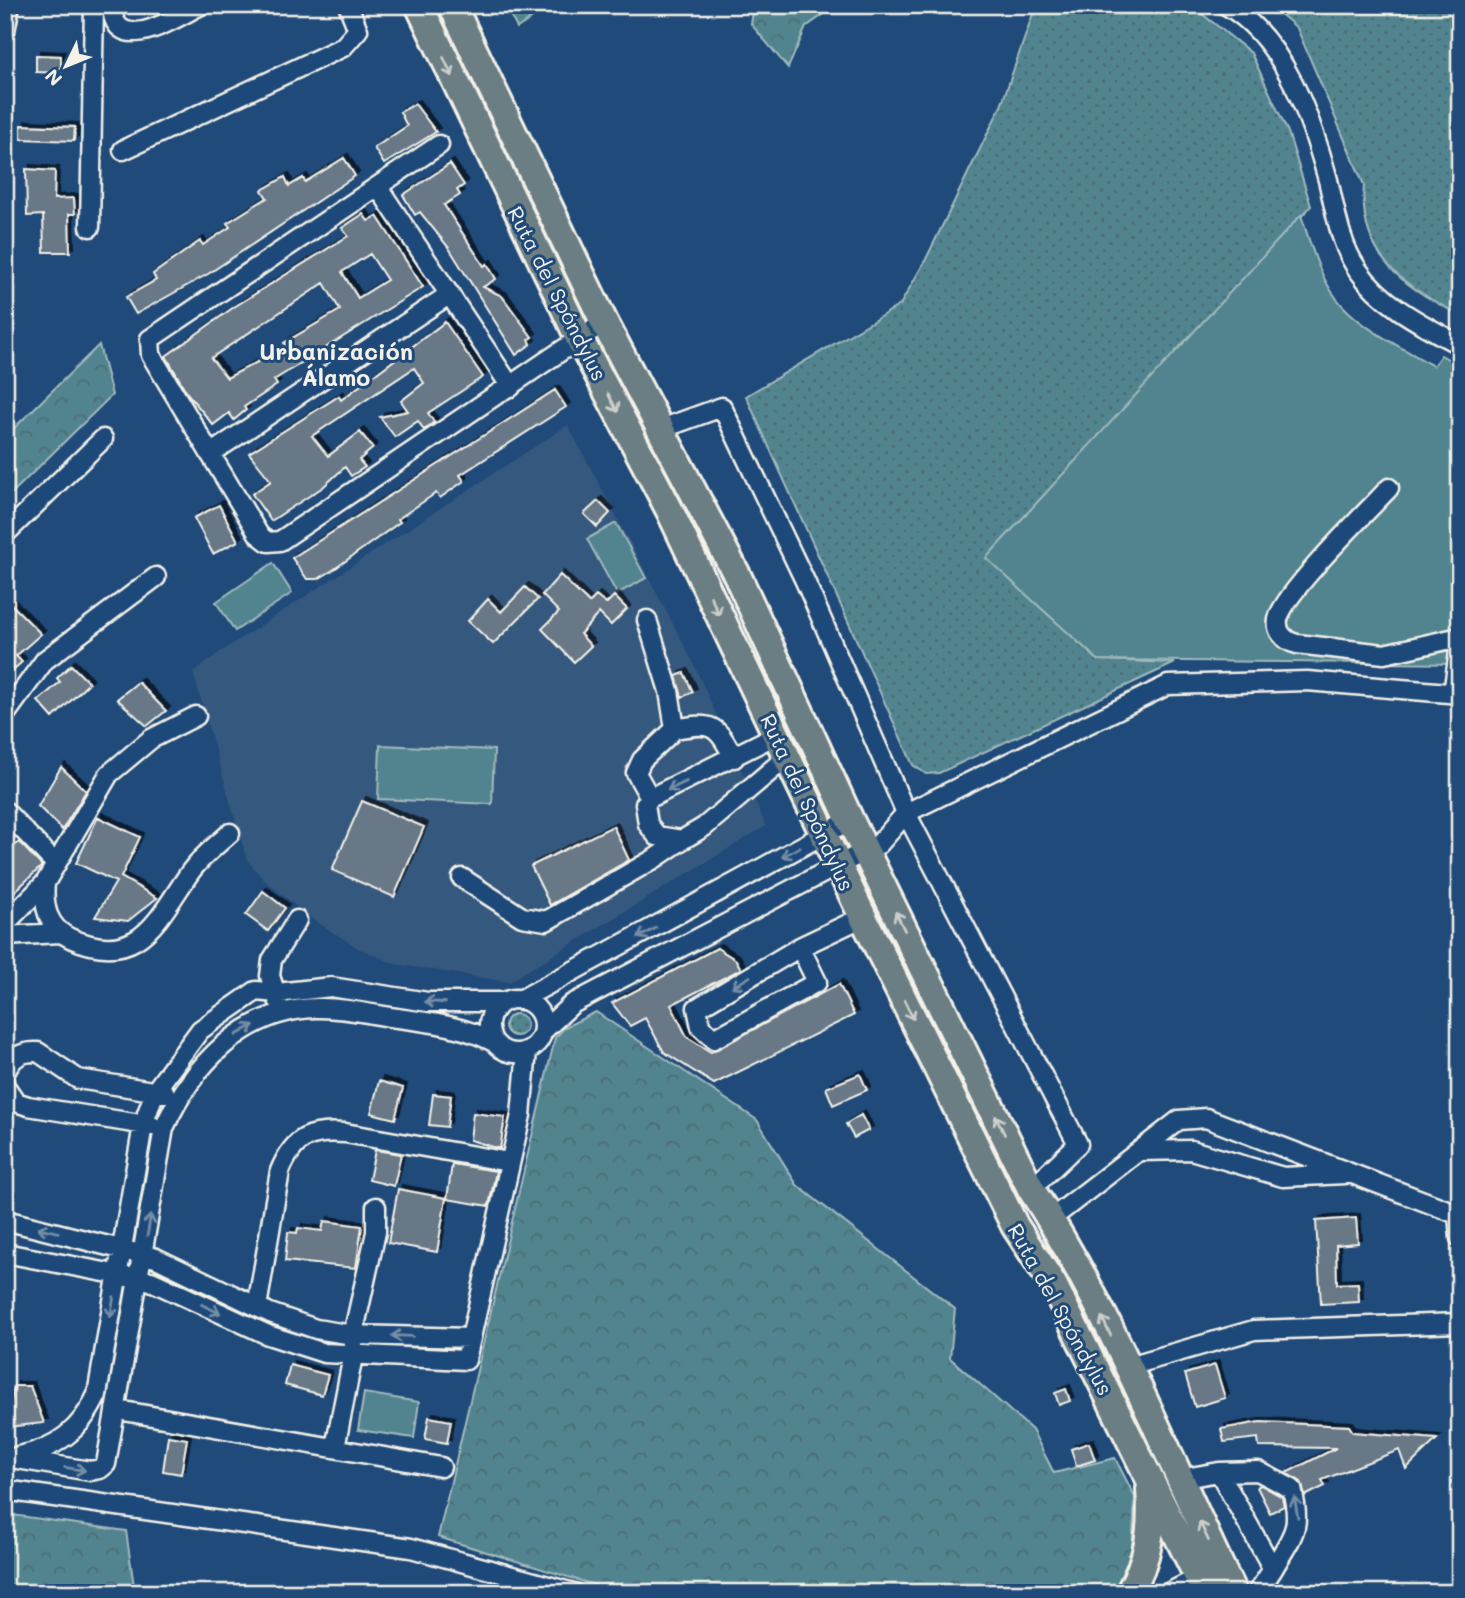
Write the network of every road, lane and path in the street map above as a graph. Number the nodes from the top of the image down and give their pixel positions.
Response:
1 (10, 5) edge
2 (94, 5) edge
3 (112, 5) edge
4 (201, 5) edge
5 (348, 5) edge
6 (419, 5) edge
7 (452, 5) edge
8 (1226, 5) edge
9 (5, 30) edge
10 (439, 145) dead end
11 (123, 150) dead end
12 (378, 187) junction
13 (90, 228) dead end
14 (450, 294) junction
15 (604, 322) junction
16 (579, 338) junction
17 (1460, 345) edge
18 (511, 387) junction
19 (661, 429) junction
20 (103, 439) dead end
21 (210, 454) junction
22 (1389, 488) dead end
23 (5, 534) edge
24 (156, 578) dead end
25 (647, 620) dead end
26 (1460, 637) edge
27 (1460, 644) edge
28 (1457, 694) edge
29 (5, 715) edge
30 (196, 716) dead end
31 (675, 729) junction
32 (781, 746) junction
33 (734, 758) junction
34 (650, 798) junction
35 (5, 811) edge
36 (906, 813) junction
37 (850, 820) junction
38 (230, 833) dead end
39 (823, 834) junction
40 (682, 840) junction
41 (866, 850) junction
42 (55, 863) junction
43 (838, 865) junction
44 (754, 873) junction
45 (462, 878) dead end
46 (45, 883) junction
47 (768, 900) junction
48 (691, 909) junction
49 (863, 918) junction
50 (297, 920) dead end
51 (5, 924) edge
52 (60, 933) junction
53 (5, 936) edge
54 (704, 936) junction
55 (800, 947) junction
56 (372, 992) junction
57 (277, 993) junction
58 (512, 1001) junction
59 (281, 1014) junction
60 (370, 1014) junction
61 (543, 1031) junction
62 (494, 1042) junction
63 (527, 1051) junction
64 (5, 1073) edge
65 (5, 1086) edge
66 (155, 1091) junction
67 (179, 1096) junction
68 (143, 1125) junction
69 (164, 1128) junction
70 (1140, 1151) junction
71 (509, 1162) junction
72 (1352, 1174) junction
73 (1031, 1189) junction
74 (376, 1207) dead end
75 (1459, 1214) edge
76 (1051, 1219) junction
77 (5, 1220) edge
78 (1460, 1238) edge
79 (122, 1250) junction
80 (5, 1253) edge
81 (144, 1254) junction
82 (117, 1275) junction
83 (139, 1280) junction
84 (255, 1306) junction
85 (1460, 1323) edge
86 (245, 1325) junction
87 (353, 1335) junction
88 (471, 1338) junction
89 (106, 1339) junction
90 (129, 1342) junction
91 (353, 1356) junction
92 (1128, 1370) junction
93 (118, 1410) junction
94 (335, 1448) junction
95 (7, 1458) edge
96 (441, 1467) dead end
97 (1219, 1472) junction
98 (1179, 1479) junction
99 (1149, 1480) junction
100 (5, 1490) edge
101 (1273, 1569) junction
102 (1208, 1579) edge
103 (574, 1593) edge
104 (1129, 1593) edge
105 (1168, 1593) edge
106 (1233, 1593) edge
107 (1257, 1593) edge

1 - 9 street
2 - 13 street
3 - 4 street
5 - 11 street
6 -> 16 highway, Ruta del Spóndylus
7 - 15 highway, Ruta del Spóndylus
8 - 17 street
10 - 12 street
12 - 14 street
12 - 21 street
14 - 18 street
14 - 21 street
15 - 16 street
15 - 19 highway, Ruta del Spóndylus
16 - 18 street
16 -> 32 highway, Ruta del Spóndylus
18 - 21 street
19 - 36 street
19 - 37 highway, Ruta del Spóndylus
20 - 23 street
22 - 26 street
24 - 29 street
25 - 31 street
27 - 28 street
28 - 36 street
30 - 42 street
31 - 33 street
31 - 34 street
32 - 33 street
32 - 39 highway, Ruta del Spóndylus
32 - 40 street
33 -> 34 street
34 - 40 street
35 - 42 street
36 - 41 street
36 - 73 street
37 - 39 street
37 - 41 highway, Ruta del Spóndylus
38 - 52 street
39 - 43 highway, Ruta del Spóndylus
39 -> 44 street
40 - 45 street
41 - 43 street
73 -> 41 highway, Ruta del Spóndylus
42 - 46 street
43 - 47 street
43 - 49 highway, Ruta del Spóndylus
44 - 47 street
44 - 48 street
46 - 51 street
46 - 52 street
47 - 54 street
48 - 54 street
48 -> 58 street
49 - 55 street
49 -> 99 highway, Ruta del Spóndylus
50 - 57 street
52 - 53 street
54 - 61 street
55 -> 55 street
56 - 57 street
58 -> 56 street
56 - 60 street
57 - 59 street
57 - 66 street
58 - 61 street
58 - 62 street
59 - 60 street
67 -> 59 street
60 - 62 street
61 - 63 street
62 - 63 street
63 - 71 street
64 - 66 street
65 - 68 street
66 - 67 street
66 - 68 street
67 - 69 street
68 - 69 street
68 - 79 street
81 -> 69 street
70 - 72 street
70 - 72 street
70 - 76 street
71 - 84 street
71 - 88 street
72 - 75 street
73 - 76 highway, Ruta del Spóndylus
74 - 87 street
75 - 78 street
92 -> 76 highway, Ruta del Spóndylus
79 -> 77 street
79 - 81 street
79 - 82 street
80 - 82 street
81 - 83 street
81 - 84 street
82 - 83 street
82 -> 89 street
83 -> 86 street
83 - 90 street
84 - 86 street
84 - 87 street
85 - 92 street
86 - 91 street
88 -> 87 street
87 - 91 street
88 - 91 street
89 - 90 street
89 - 95 street
90 - 93 street
91 - 94 street
92 - 98 highway, Ruta del Spóndylus
93 - 94 street
95 -> 93 street
94 - 96 street
97 - 98 street
97 - 101 street
101 -> 97 street
102 -> 98 highway, Ruta del Spóndylus
99 - 102 highway, Ruta del Spóndylus
99 - 104 highway
100 - 103 street
101 - 107 street
102 - 105 street
102 - 106 highway, Ruta del Spóndylus

